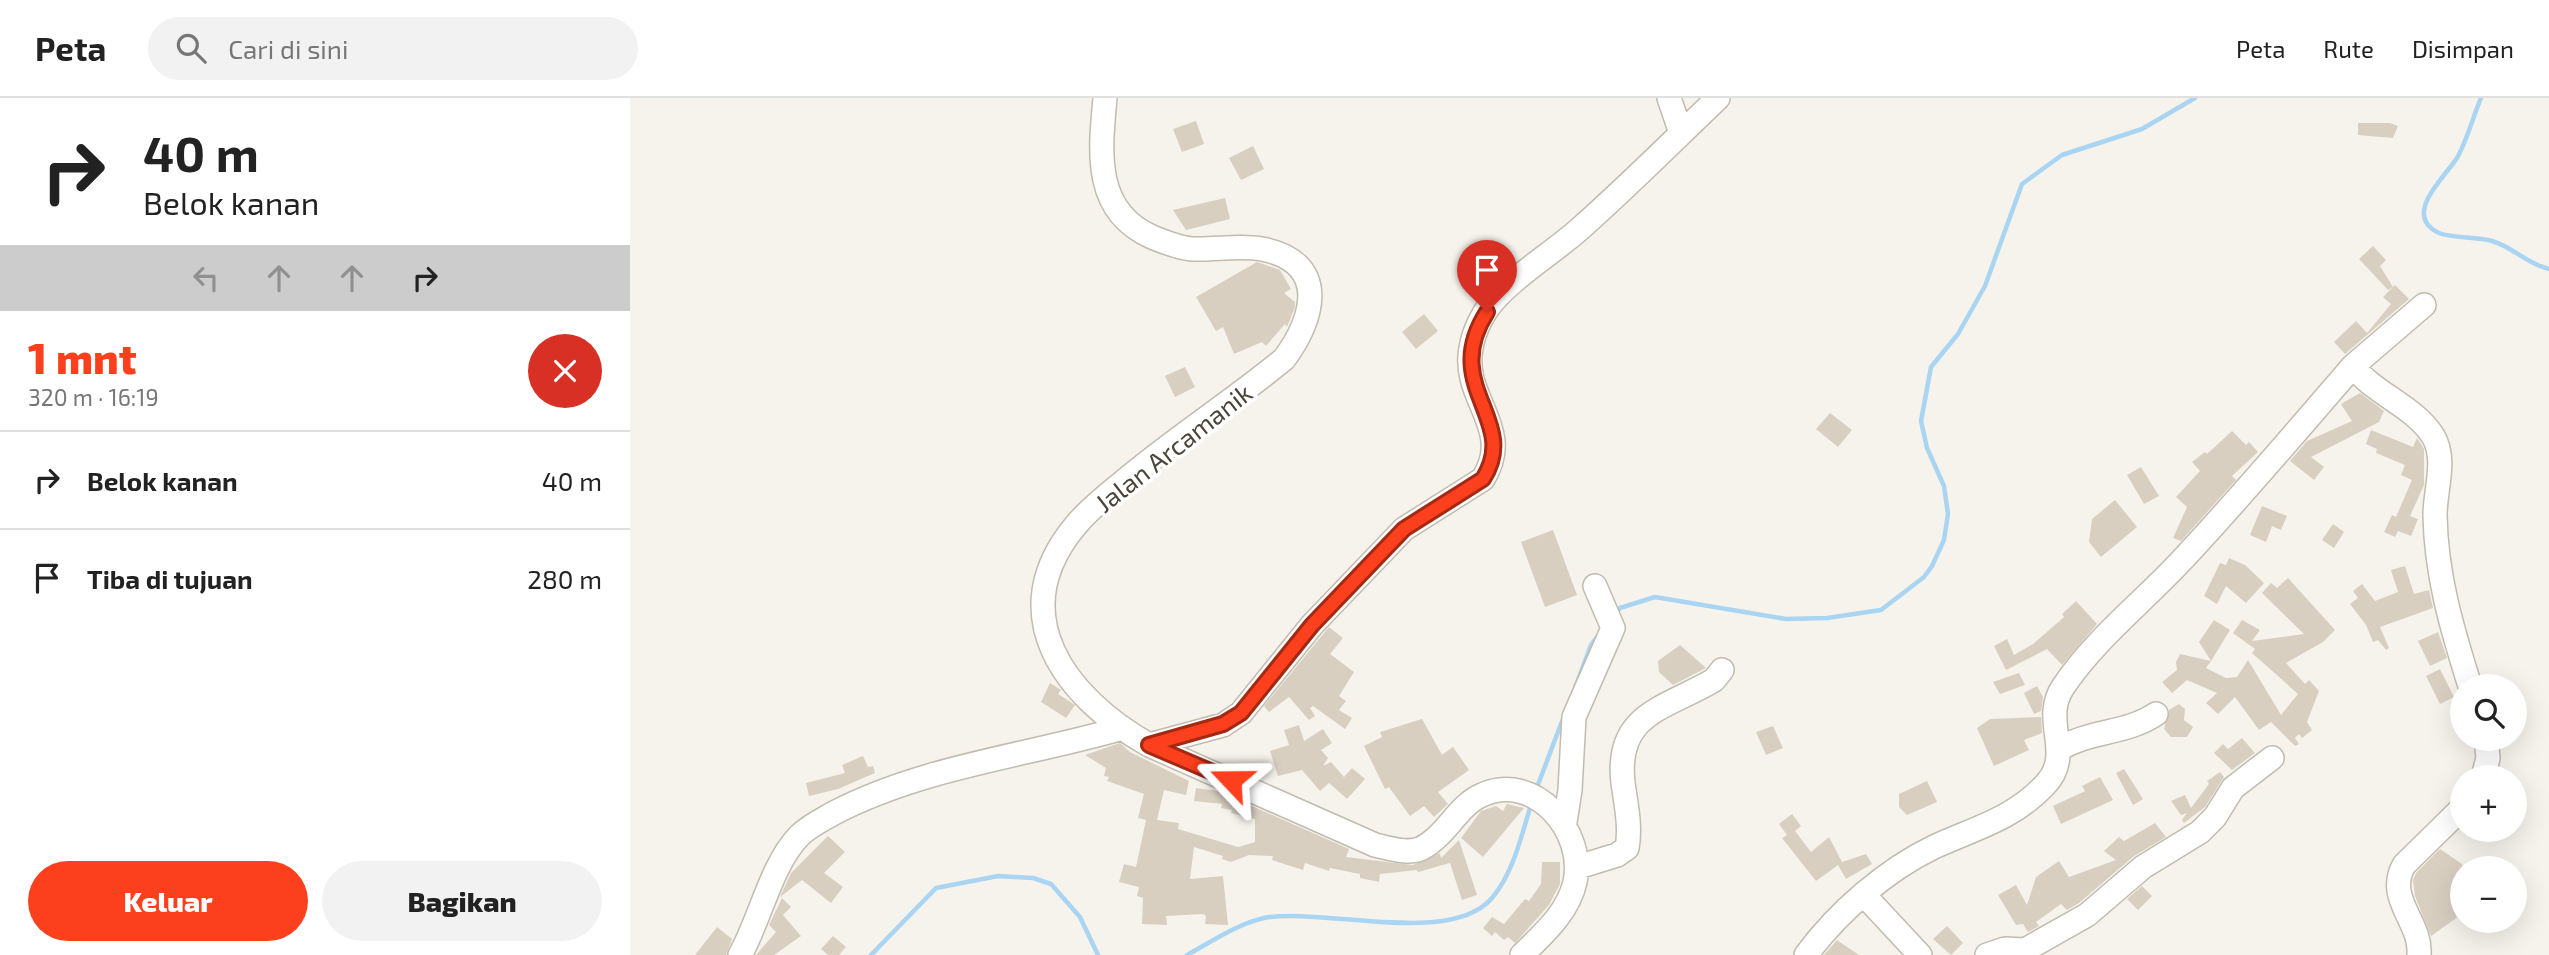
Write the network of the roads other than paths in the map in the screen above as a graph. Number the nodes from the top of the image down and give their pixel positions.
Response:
1 (1104, 98) edge
2 (1669, 98) edge
3 (1718, 98) edge
4 (1681, 133) junction
5 (2424, 305) dead end
6 (2353, 366) junction
7 (1595, 586) dead end
8 (1722, 670) dead end
9 (2466, 674) edge
10 (2156, 714) dead end
11 (1119, 729) junction
12 (1149, 745) junction
13 (2059, 749) junction
14 (2272, 758) dead end
15 (2450, 820) edge
16 (1565, 822) junction
17 (1578, 867) junction
18 (1865, 895) junction
19 (740, 955) edge
20 (1522, 955) edge
21 (1806, 955) edge
22 (1920, 955) edge
23 (1987, 955) edge
24 (2419, 955) edge

1 - 11 street, Jalan Arcamanik
2 - 4 street
3 - 4 street
4 - 12 street
5 - 6 street
6 - 9 street
6 - 13 street
7 - 16 street
8 - 17 street
10 - 13 street
11 - 12 street, Jalan Arcamanik
11 - 19 street
12 - 16 street, Jalan Arcamanik
13 - 18 street
14 - 23 street
15 - 24 street
16 - 17 street
17 - 20 street
18 - 21 street
18 - 22 street

